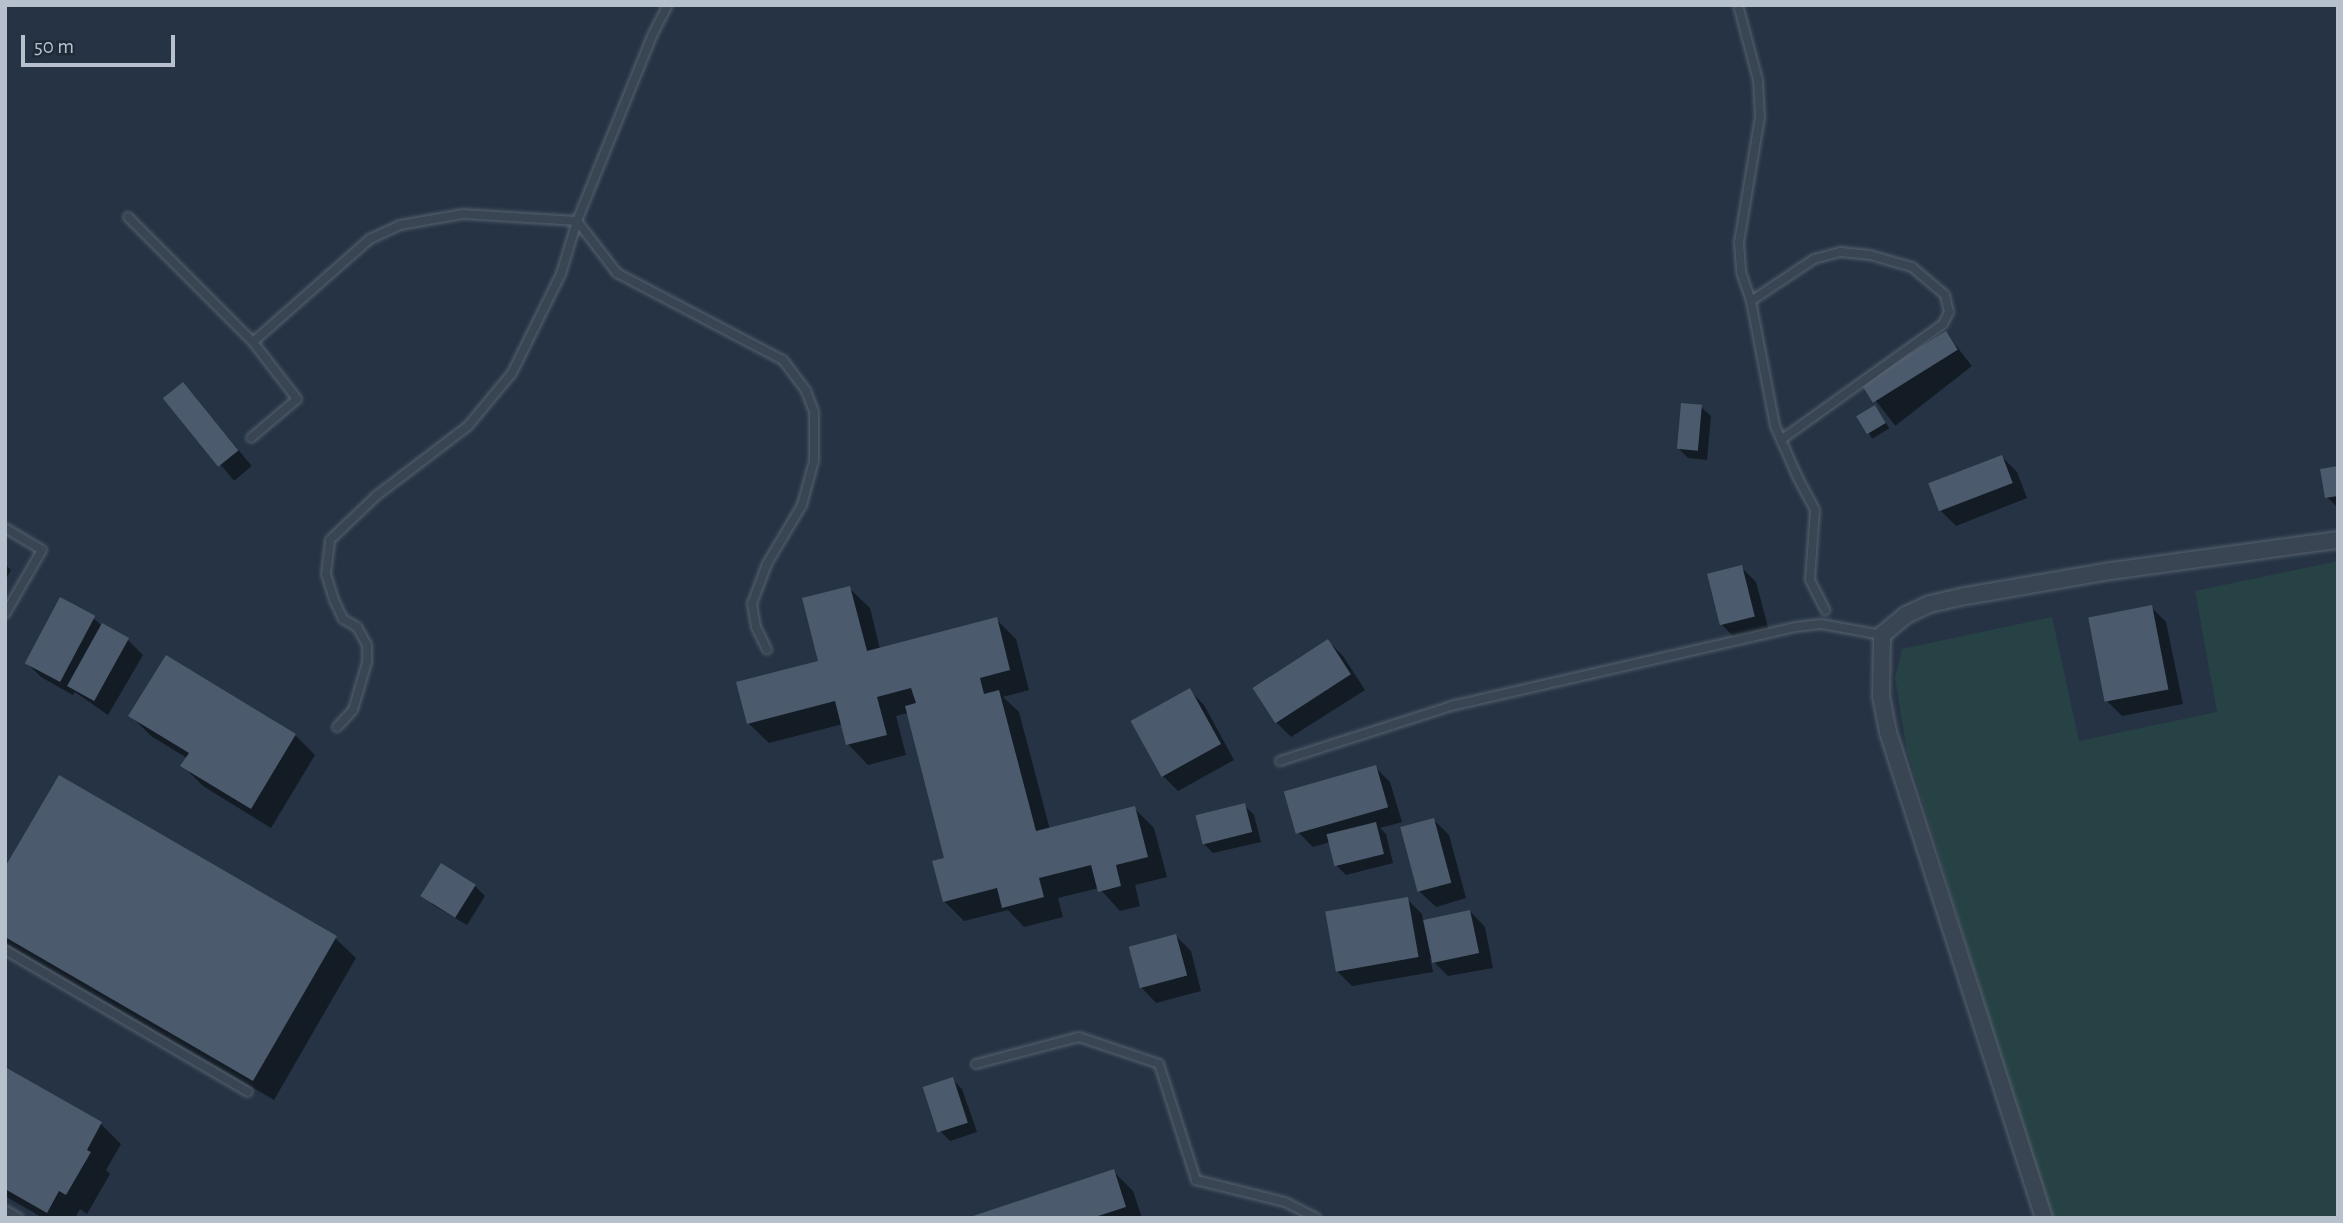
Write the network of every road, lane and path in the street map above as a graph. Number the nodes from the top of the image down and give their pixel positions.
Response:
1 (668, 5) edge
2 (1738, 5) edge
3 (128, 217) dead end
4 (577, 221) junction
5 (1751, 302) junction
6 (253, 342) junction
7 (251, 438) dead end
8 (1781, 440) junction
9 (5, 528) edge
10 (2338, 540) edge
11 (1825, 610) dead end
12 (5, 614) edge
13 (1882, 635) junction
14 (767, 650) dead end
15 (337, 727) dead end
16 (1280, 761) dead end
17 (5, 950) edge
18 (976, 1064) dead end
19 (248, 1092) dead end
20 (5, 1210) edge
21 (19, 1218) edge
22 (1316, 1218) edge
23 (2044, 1218) edge

1 - 4 lane
2 - 5 lane
3 - 6 lane
4 - 6 lane
4 - 14 lane
4 - 15 lane
5 - 8 lane
5 - 8 lane
6 - 7 lane
8 - 11 lane
9 - 12 lane
10 - 13 street
13 - 16 lane
13 - 23 street
17 - 19 lane
18 - 22 lane
20 - 21 lane

